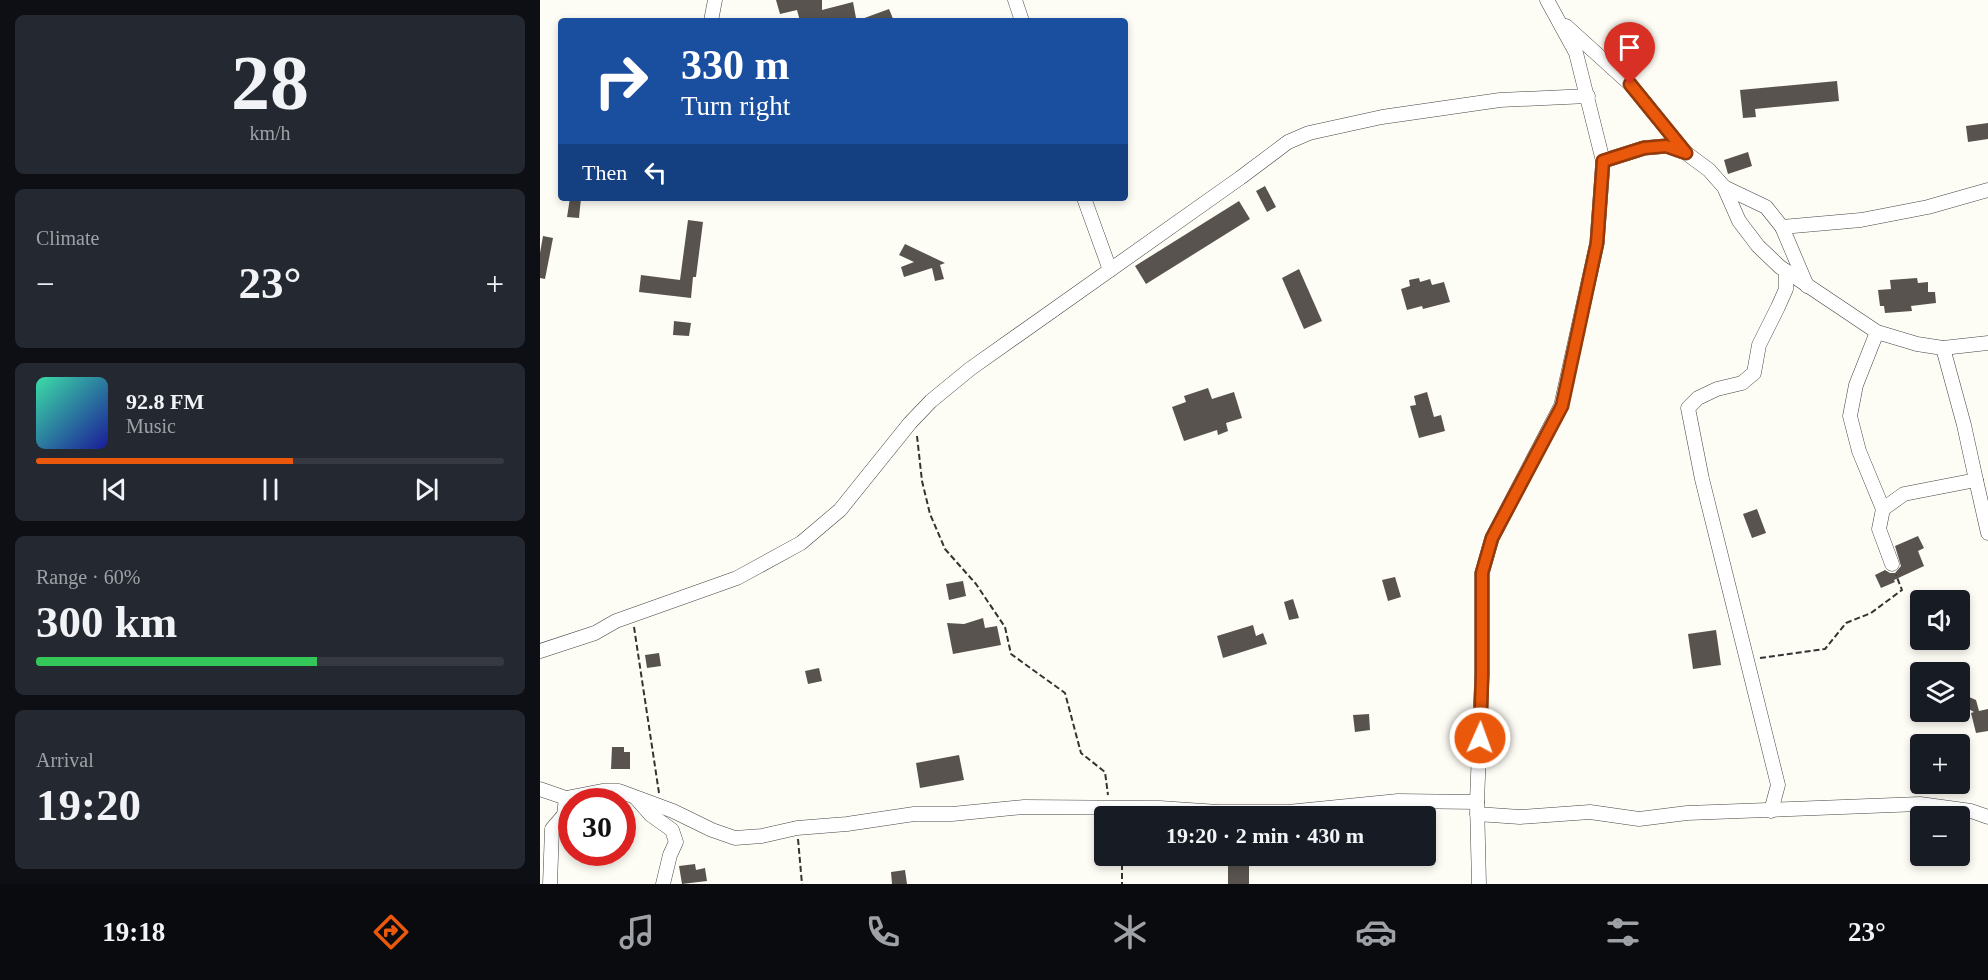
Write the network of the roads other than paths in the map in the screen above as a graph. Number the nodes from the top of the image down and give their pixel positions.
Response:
1 (716, 0) edge
2 (1015, 0) edge
3 (1547, 0) edge
4 (712, 18) edge
5 (1021, 18) edge
6 (1560, 21) junction
7 (1588, 96) junction
8 (1686, 153) junction
9 (1603, 161) junction
10 (1724, 187) junction
11 (1988, 190) edge
12 (1085, 201) edge
13 (1782, 227) junction
14 (1110, 270) junction
15 (1786, 271) junction
16 (1807, 286) junction
17 (1877, 332) junction
18 (1988, 343) edge
19 (1943, 348) junction
20 (1976, 480) junction
21 (1883, 509) junction
22 (1988, 533) edge
23 (1892, 564) road end
24 (540, 651) edge
25 (540, 789) edge
26 (558, 795) edge
27 (636, 797) edge
28 (636, 798) edge
29 (1477, 808) junction
30 (1771, 811) junction
31 (1988, 817) edge
32 (558, 822) edge
33 (550, 884) edge
34 (663, 884) edge
35 (1479, 884) edge

1 - 4 street
2 - 5 street
3 - 6 street
6 - 7 street
6 - 8 street
7 - 9 street
7 - 14 street
8 - 9 street
8 - 10 street
9 - 29 street
10 - 13 street
10 - 15 street
11 - 13 street
12 - 14 street
13 - 16 street
14 - 24 street
15 - 16 street
15 - 30 street
16 - 17 street
17 - 19 street
17 - 21 street
18 - 19 street
19 - 20 street
20 - 21 street
20 - 22 street
21 - 23 street
25 - 26 street
27 - 29 street
28 - 34 street
29 - 30 street
29 - 35 street
30 - 31 street
32 - 33 street

